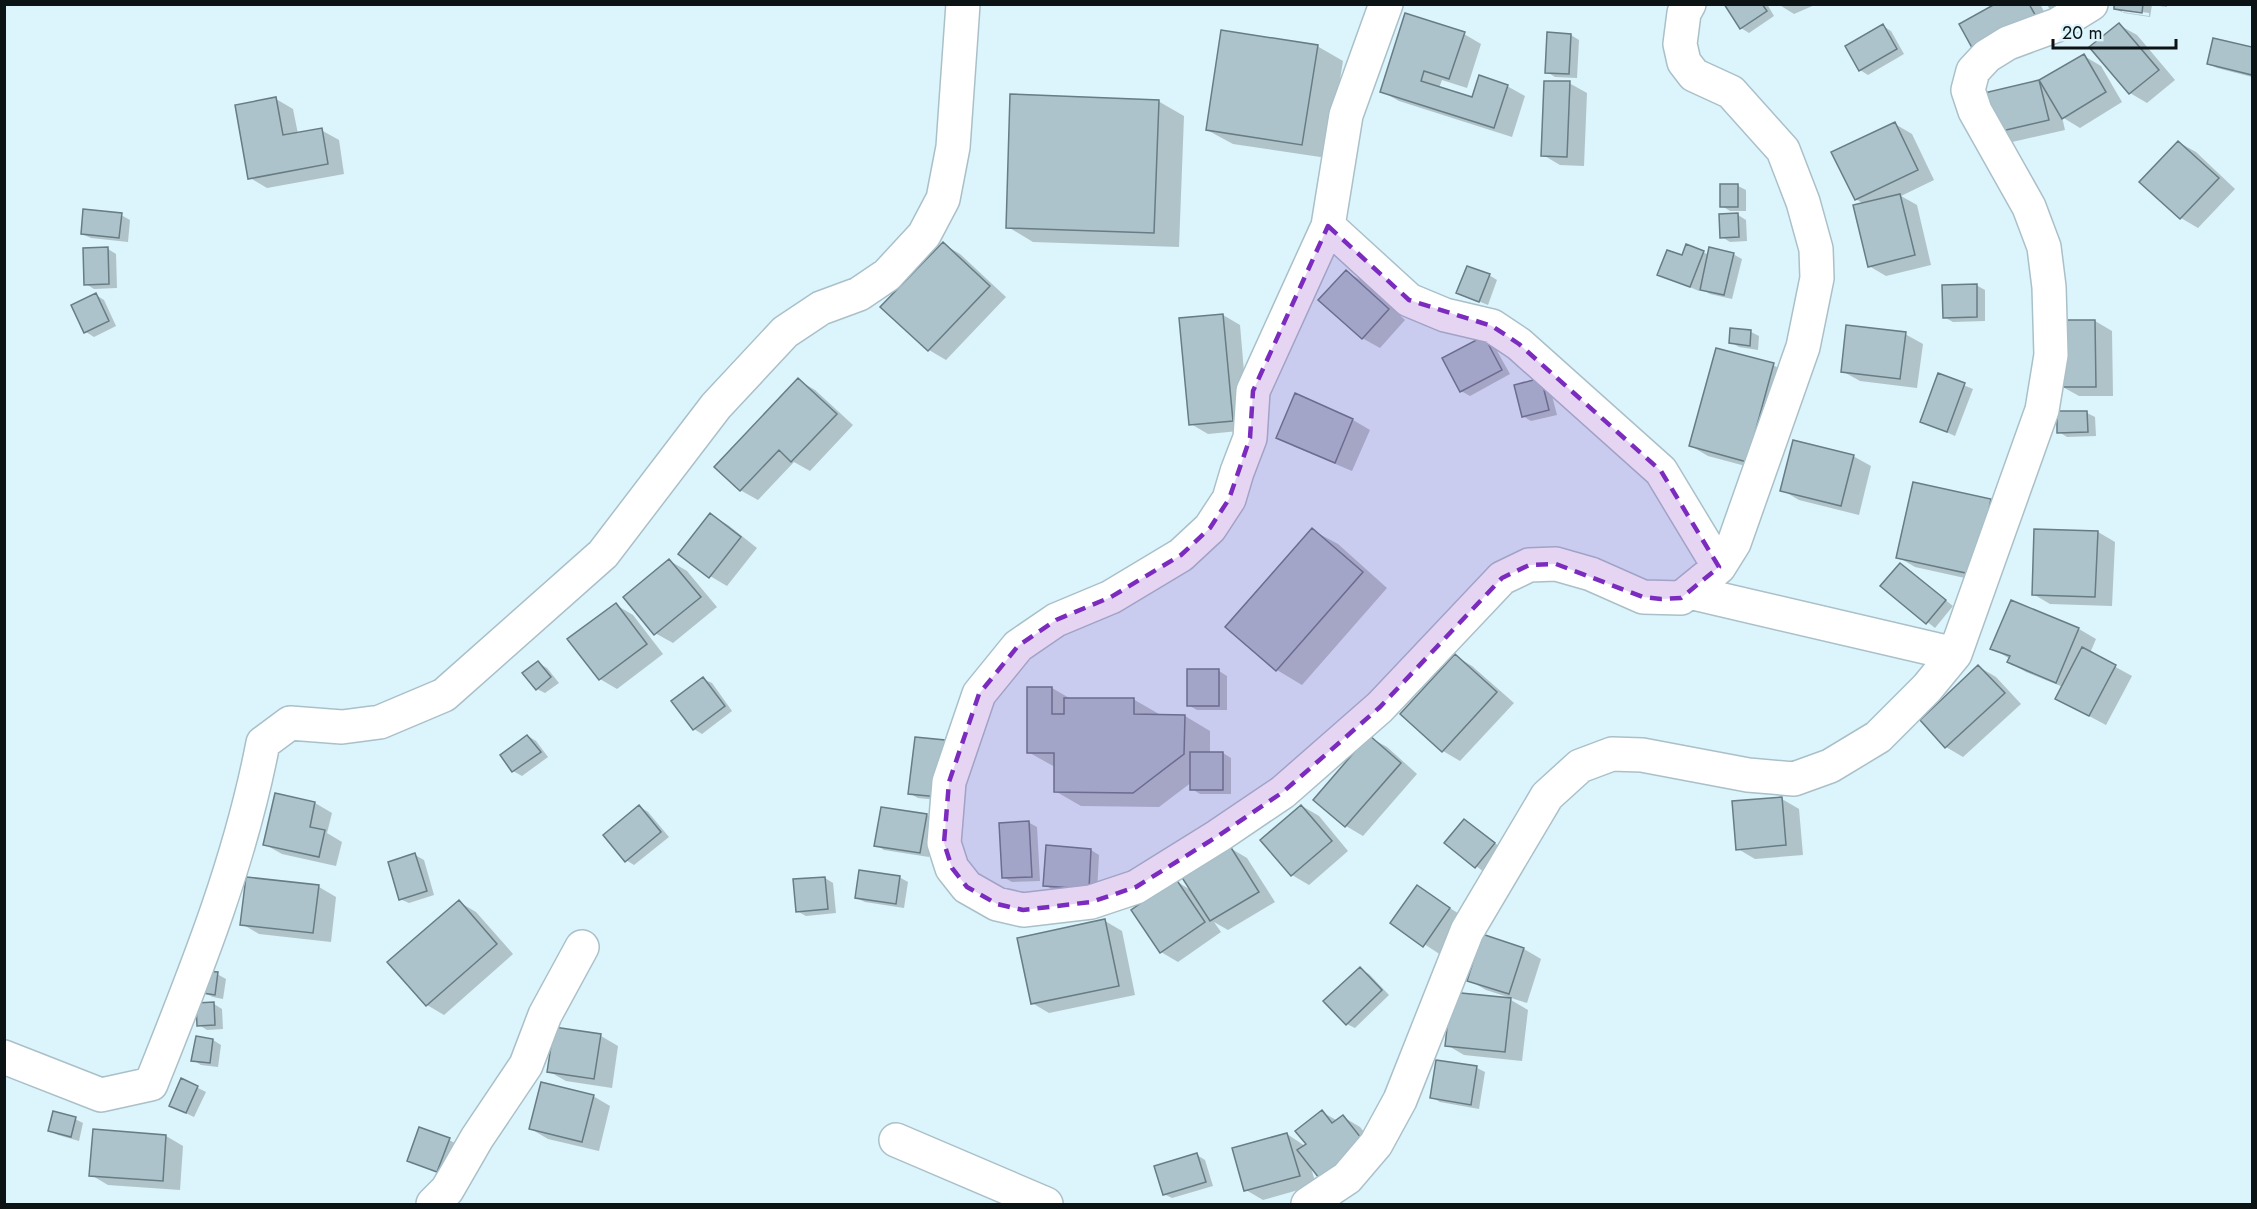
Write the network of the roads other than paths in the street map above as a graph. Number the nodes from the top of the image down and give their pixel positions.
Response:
1 (963, 4) edge
2 (1386, 4) edge
3 (1689, 4) edge
4 (2091, 4) edge
5 (1328, 226) junction
6 (1719, 567) junction
7 (1689, 592) junction
8 (1955, 654) junction
9 (582, 947) dead end
10 (4, 1057) edge
11 (896, 1140) dead end
12 (433, 1204) edge
13 (1046, 1204) edge
14 (1308, 1204) edge

1 - 10 street
2 - 5 street
3 - 6 street
4 - 8 street
5 - 6 street
5 - 7 street
6 - 7 street
7 - 8 street
8 - 14 street
9 - 12 street
11 - 13 street

